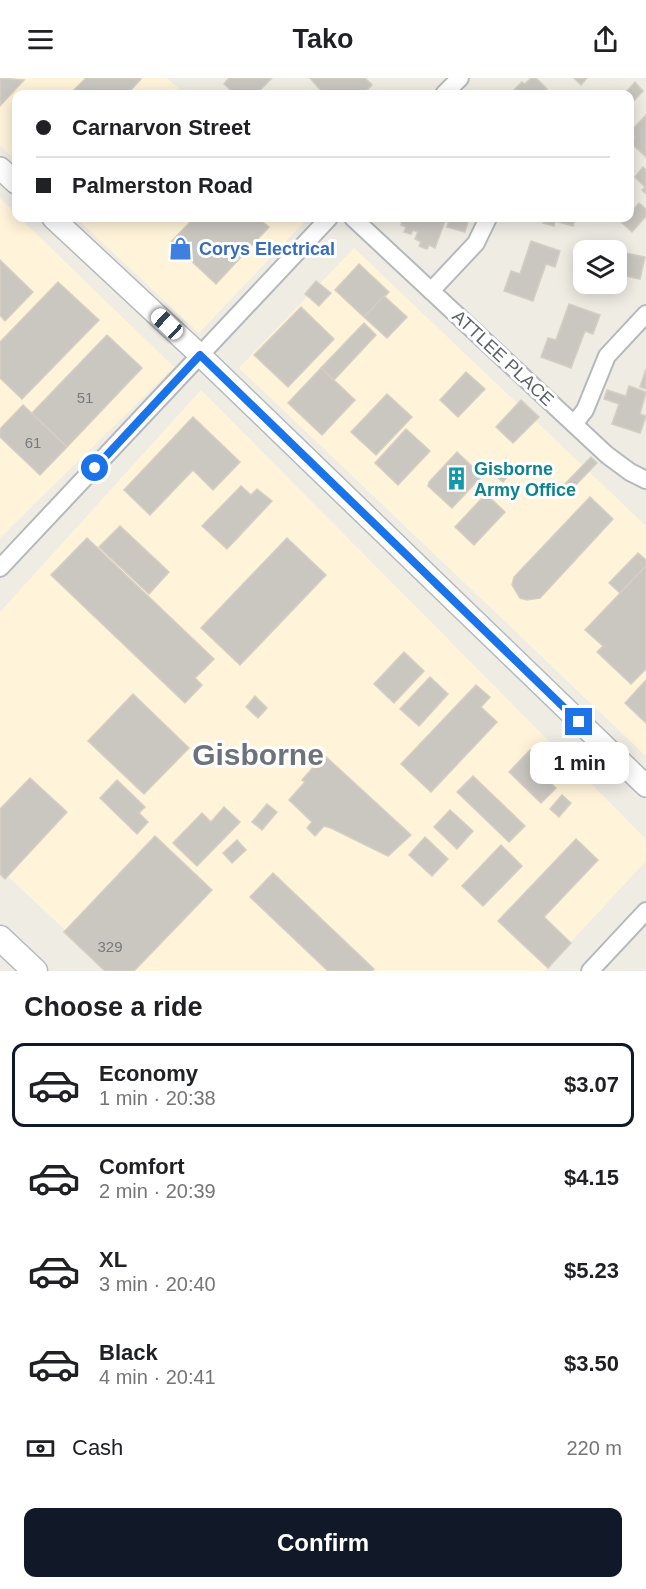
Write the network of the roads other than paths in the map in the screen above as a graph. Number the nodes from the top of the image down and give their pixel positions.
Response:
1 (460, 78) edge
2 (448, 90) edge
3 (0, 168) edge
4 (12, 179) edge
5 (57, 222) edge
6 (325, 222) edge
7 (356, 222) edge
8 (486, 222) edge
9 (431, 291) junction
10 (646, 314) edge
11 (200, 355) junction
12 (574, 424) junction
13 (646, 480) edge
14 (0, 568) edge
15 (646, 786) edge
16 (646, 911) edge
17 (0, 938) edge
18 (35, 971) edge
19 (590, 971) edge

1 - 2 street
3 - 4 street
5 - 11 street
6 - 11 street
7 - 9 street, ATTLEE PLACE
8 - 9 street
9 - 12 street, ATTLEE PLACE
10 - 12 street
11 - 14 street
11 - 15 street
12 - 13 street, ATTLEE PLACE
16 - 19 street
17 - 18 main road

